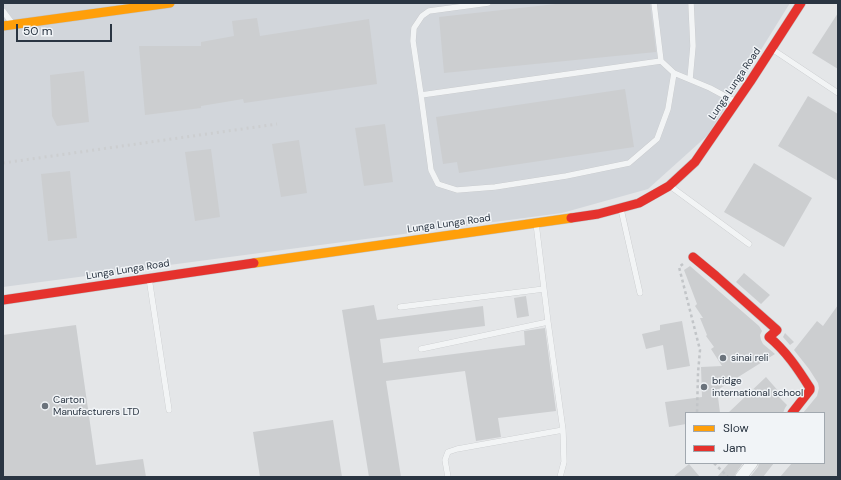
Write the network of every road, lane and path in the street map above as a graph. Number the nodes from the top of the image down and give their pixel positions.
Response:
1 (170, 3) edge
2 (488, 3) edge
3 (654, 3) edge
4 (691, 3) edge
5 (801, 3) edge
6 (3, 11) edge
7 (14, 24) junction
8 (3, 26) edge
9 (771, 49) junction
10 (661, 61) junction
11 (674, 73) junction
12 (690, 79) junction
13 (838, 93) edge
14 (421, 95) junction
15 (736, 102) junction
16 (669, 186) junction
17 (621, 208) junction
18 (536, 223) junction
19 (749, 244) dead end
20 (693, 257) joint
21 (149, 278) junction
22 (544, 289) junction
23 (640, 293) dead end
24 (3, 300) edge
25 (400, 307) dead end
26 (548, 322) junction
27 (421, 349) dead end
28 (170, 410) dead end
29 (697, 412) edge
30 (793, 412) edge
31 (563, 430) junction
32 (715, 464) edge
33 (751, 464) edge
34 (448, 477) edge
35 (560, 477) edge
36 (728, 477) edge
37 (741, 477) edge

1 - 7 main road
2 - 14 lane
3 - 10 lane
4 - 12 lane
5 - 9 main road, Lunga Lunga Road
6 - 7 lane
7 - 8 main road
9 - 13 lane
9 - 15 main road, Lunga Lunga Road
10 - 11 lane
10 - 14 lane
11 - 12 lane
11 - 14 lane
12 - 15 lane
15 - 16 main road, Lunga Lunga Road
16 - 17 main road, Lunga Lunga Road
16 - 19 lane
17 - 18 main road, Lunga Lunga Road
17 - 23 lane
18 - 21 main road, Lunga Lunga Road
18 - 22 lane
20 - 29 path
20 - 30 main road
21 - 24 main road, Lunga Lunga Road
21 - 28 lane
22 - 25 lane
22 - 26 lane
26 - 27 lane
26 - 31 lane
31 - 34 lane
31 - 35 lane
32 - 36 path
33 - 37 street

